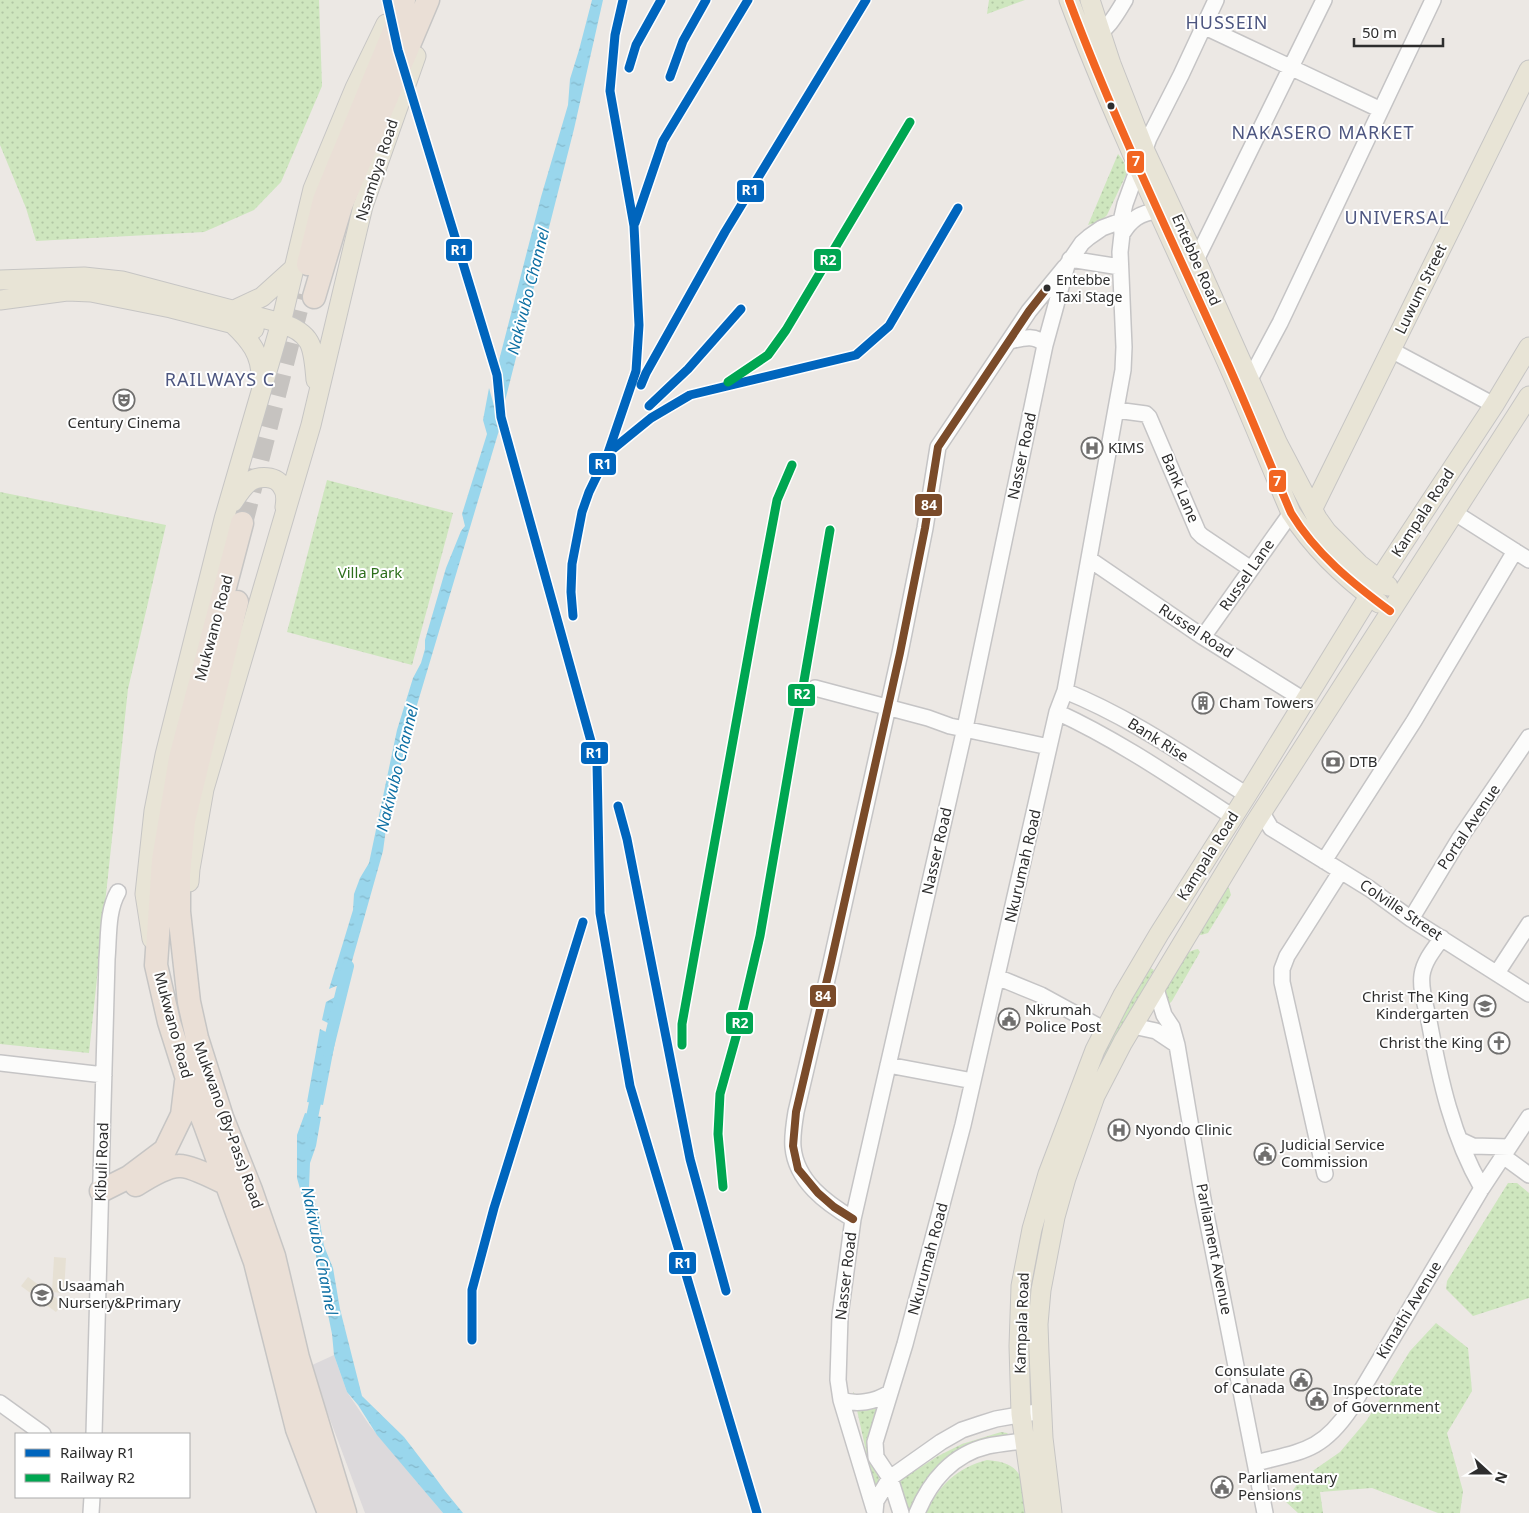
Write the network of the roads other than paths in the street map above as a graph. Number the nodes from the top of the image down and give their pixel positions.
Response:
1 (398, 0) edge
2 (404, 0) edge
3 (430, 0) edge
4 (1069, 0) edge
5 (1090, 0) edge
6 (1125, 0) edge
7 (1216, 0) edge
8 (1324, 0) edge
9 (1433, 0) edge
10 (1203, 26) junction
11 (1092, 37) junction
12 (1290, 66) junction
13 (1529, 70) edge
14 (1382, 110) junction
15 (1141, 160) junction
16 (1157, 211) junction
17 (1121, 232) junction
18 (1069, 262) junction
19 (1191, 267) junction
20 (1120, 268) junction
21 (293, 269) junction
22 (0, 280) edge
23 (0, 300) edge
24 (337, 312) junction
25 (233, 317) junction
26 (280, 329) junction
27 (307, 337) junction
28 (1010, 341) junction
29 (1045, 345) junction
30 (1529, 347) edge
31 (1391, 350) junction
32 (1250, 382) junction
33 (260, 395) junction
34 (318, 396) junction
35 (1494, 405) junction
36 (1526, 409) edge
37 (1116, 410) junction
38 (1313, 508) junction
39 (1291, 513) junction
40 (1455, 513) junction
41 (284, 520) junction
42 (240, 522) junction
43 (1515, 551) junction
44 (1089, 559) junction
45 (1529, 560) edge
46 (1251, 570) junction
47 (1374, 588) junction
48 (1401, 596) junction
49 (1390, 611) junction
50 (1203, 637) junction
51 (815, 688) dead end
52 (1065, 691) junction
53 (1304, 700) junction
54 (888, 707) junction
55 (1057, 712) junction
56 (965, 728) junction
57 (1150, 735) junction
58 (1529, 737) edge
59 (1049, 746) junction
60 (1137, 755) junction
61 (1247, 796) junction
62 (1233, 817) junction
63 (1262, 822) junction
64 (1324, 861) junction
65 (1341, 871) junction
66 (118, 892) dead end
67 (1411, 919) junction
68 (1529, 924) edge
69 (1442, 938) junction
70 (185, 963) junction
71 (1497, 973) junction
72 (997, 977) junction
73 (1156, 988) junction
74 (1529, 994) edge
75 (1133, 1026) junction
76 (1105, 1030) junction
77 (1177, 1045) junction
78 (0, 1063) edge
79 (888, 1065) junction
80 (104, 1075) junction
81 (186, 1080) junction
82 (973, 1080) junction
83 (1529, 1117) edge
84 (1460, 1140) junction
85 (1506, 1152) junction
86 (1325, 1174) dead end
87 (1529, 1176) edge
88 (227, 1184) junction
89 (1482, 1188) junction
90 (101, 1198) junction
91 (853, 1219) junction
92 (889, 1393) junction
93 (841, 1400) junction
94 (0, 1403) edge
95 (1042, 1411) junction
96 (1021, 1414) junction
97 (43, 1433) edge
98 (94, 1433) edge
99 (1043, 1438) junction
100 (1024, 1441) junction
101 (1256, 1463) junction
102 (890, 1478) junction
103 (92, 1498) edge
104 (874, 1511) edge
105 (91, 1513) edge
106 (328, 1513) edge
107 (345, 1513) edge
108 (902, 1513) edge
109 (917, 1513) edge
110 (1035, 1513) edge
111 (1052, 1513) edge
112 (1265, 1513) edge

1 - 21 main road
2 - 3 highway
3 - 24 main road, Nsambya Road
4 - 11 main road, Entebbe Road
5 - 11 main road, Entebbe Road
6 - 11 street
7 - 10 street, Nkurumah Road
8 - 12 street
9 - 14 street
10 - 12 street
10 - 15 street, Nkurumah Road
11 - 15 main road, Entebbe Road
12 - 14 street
12 - 19 street
13 - 31 main road, Luwum Street
14 - 32 street
15 - 16 main road, Entebbe Road
15 - 17 street, Nkurumah Road
15 - 19 main road, Entebbe Road
16 - 17 street
16 - 19 main road, Entebbe Road
17 - 18 street, Nasser Road
17 - 20 street, Nkurumah Road
18 - 20 street
18 - 28 street
18 - 29 street, Nasser Road
19 - 32 main road, Entebbe Road
19 - 39 main road, Entebbe Road
20 - 37 street, Nkurumah Road
21 - 25 main road
21 - 26 main road
22 - 25 main road
23 - 25 main road
24 - 27 main road
24 - 34 main road, Nsambya Road
25 - 26 main road
25 - 33 main road
26 - 27 main road
26 - 33 main road
27 - 34 main road
28 - 29 street
28 - 54 street
29 - 56 street, Nasser Road
30 - 35 main road, Kampala Road
31 - 35 street
31 - 38 main road, Luwum Street
32 - 38 main road, Entebbe Road
33 - 42 main road
34 - 41 main road, Nsambya Road
35 - 47 main road, Kampala Road
36 - 40 main road, Kampala Road
37 - 44 street, Nkurumah Road
37 - 46 street, Bank Lane
38 - 47 main road, Entebbe Road
39 - 46 street, Russel Lane
39 - 47 main road, Entebbe Road
40 - 43 street
40 - 48 main road, Kampala Road
41 - 42 main road
41 - 70 main road
42 - 70 highway, Mukwano (By-Pass) Road
42 - 81 highway, Mukwano Road
43 - 45 street
43 - 64 street
44 - 50 street, Russel Road
44 - 52 street, Nkurumah Road
46 - 50 street, Russel Lane
47 - 48 main road, Entebbe Road
47 - 49 main road, Entebbe Road
47 - 53 main road, Kampala Road
48 - 49 main road, Kampala Road
49 - 63 main road, Kampala Road
50 - 53 street, Russel Road
51 - 54 street
52 - 55 street, Nkurumah Road
52 - 57 street, Bank Rise
53 - 61 main road, Kampala Road
54 - 56 street
54 - 91 street
55 - 59 street, Nkurumah Road
55 - 60 street, Bank Rise
56 - 59 street
56 - 79 street, Nasser Road
57 - 60 street
57 - 61 street, Bank Rise
58 - 67 street, Portal Avenue
59 - 72 street, Nkurumah Road
60 - 62 street, Bank Rise
61 - 62 main road, Kampala Road
62 - 76 main road, Kampala Road
63 - 64 street, Colville Street
63 - 73 main road, Kampala Road
64 - 65 street, Colville Street
65 - 67 street, Colville Street
65 - 86 street
66 - 80 street, Kibuli Road
67 - 69 street, Colville Street
68 - 71 street
69 - 71 street, Colville Street
69 - 84 street
70 - 107 highway, Mukwano (By-Pass) Road
71 - 74 street, Colville Street
72 - 76 street
72 - 82 street, Nkurumah Road
73 - 75 main road, Kampala Road
73 - 77 street, Parliament Avenue
75 - 77 street
75 - 95 main road, Kampala Road
76 - 96 main road, Kampala Road
77 - 101 street, Parliament Avenue
78 - 80 street
79 - 82 street
79 - 91 street, Nasser Road
80 - 90 street, Kibuli Road
81 - 88 highway, Mukwano Road
81 - 90 highway
82 - 92 street, Nkurumah Road
83 - 85 street, Kimathi Avenue
84 - 85 street
84 - 89 street
85 - 87 street
85 - 89 street, Kimathi Avenue
88 - 90 highway
88 - 106 highway, Mukwano Road
89 - 101 street, Kimathi Avenue
90 - 98 street, Kibuli Road
91 - 93 street, Nasser Road
92 - 93 street
92 - 102 street, Nkurumah Road
93 - 104 street, Nasser Road
94 - 97 street
95 - 96 street
95 - 99 main road, Kampala Road
96 - 100 main road, Kampala Road
96 - 102 street
99 - 100 street
99 - 111 main road, Kampala Road
100 - 109 street
100 - 110 main road, Kampala Road
101 - 112 street, Parliament Avenue
102 - 104 street
102 - 108 street, Nkurumah Road
103 - 105 street

